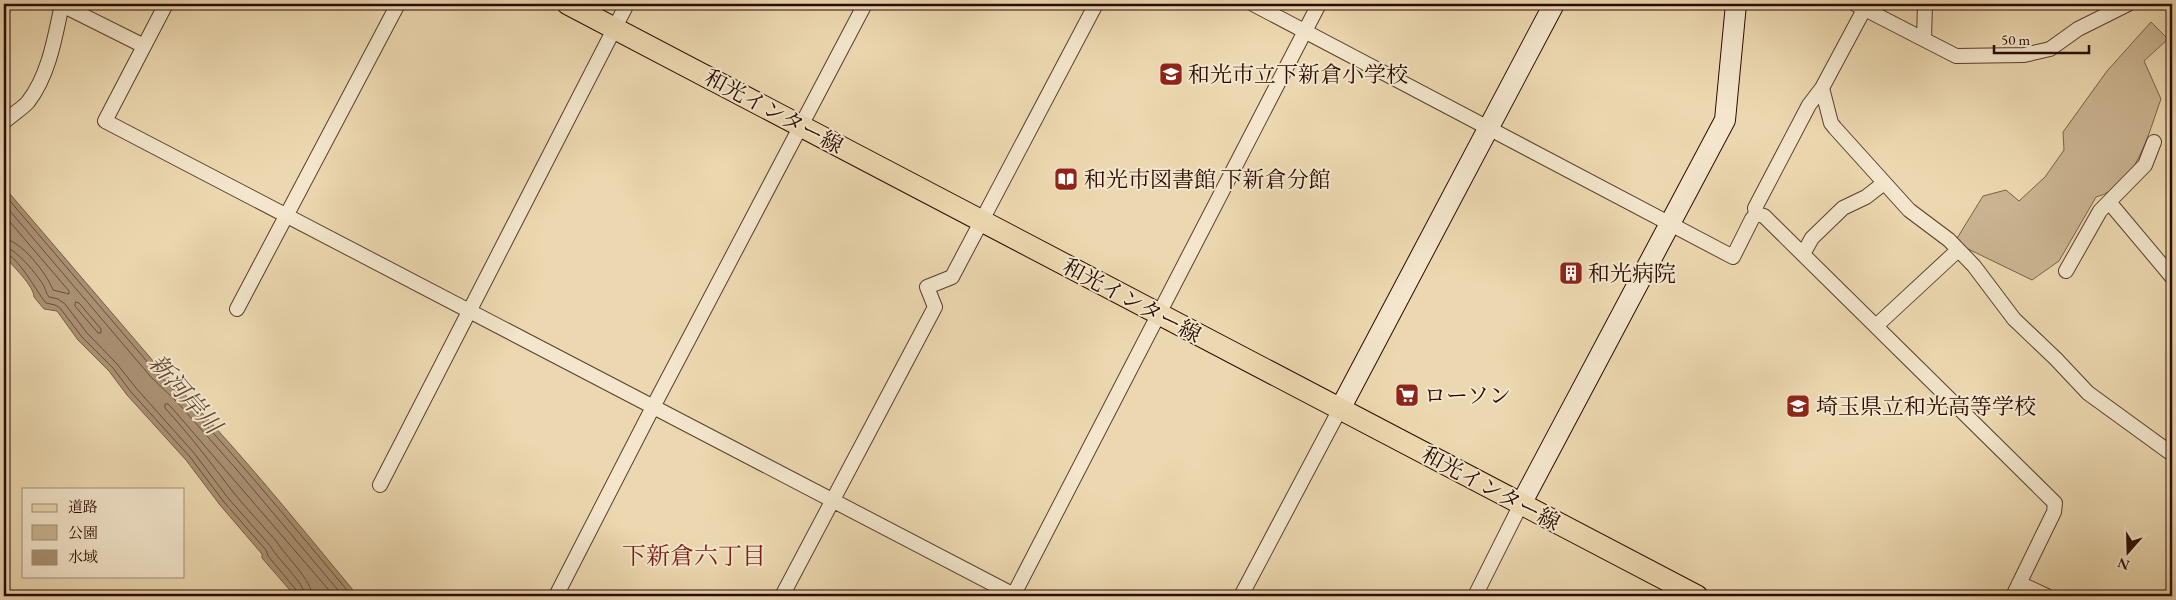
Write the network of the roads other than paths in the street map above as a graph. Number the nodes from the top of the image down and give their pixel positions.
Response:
1 (166, 4) edge
2 (398, 4) edge
3 (568, 4) edge
4 (627, 4) edge
5 (865, 4) edge
6 (1096, 4) edge
7 (1254, 4) edge
8 (1319, 4) edge
9 (1554, 4) edge
10 (1736, 4) edge
11 (1925, 4) edge
12 (2128, 4) edge
13 (62, 5) edge
14 (1862, 5) edge
15 (614, 28) junction
16 (1305, 31) junction
17 (1924, 39) junction
18 (144, 46) junction
19 (1822, 88) junction
20 (4, 122) edge
21 (802, 126) junction
22 (1489, 127) junction
23 (2154, 142) dead end
24 (1884, 183) junction
25 (2109, 202) junction
26 (1756, 214) junction
27 (286, 215) junction
28 (981, 221) junction
29 (1670, 222) junction
30 (1958, 250) junction
31 (1803, 254) junction
32 (2066, 271) dead end
33 (2172, 277) edge
34 (237, 309) dead end
35 (469, 311) junction
36 (1159, 314) junction
37 (1876, 326) junction
38 (653, 407) junction
39 (1340, 409) junction
40 (2172, 454) edge
41 (380, 485) dead end
42 (832, 501) junction
43 (1521, 504) junction
44 (2016, 590) edge
45 (556, 596) edge
46 (782, 596) edge
47 (1014, 596) edge
48 (1241, 596) edge
49 (1474, 596) edge
50 (1697, 596) edge
51 (2047, 596) edge

1 - 18 street
2 - 27 street
3 - 15 main road, 和光インター線
4 - 15 street
5 - 21 street
6 - 28 street
7 - 16 street
8 - 16 street
9 - 22 street
10 - 29 street
11 - 17 street
12 - 17 street
13 - 18 street
13 - 20 street
14 - 17 street
14 - 19 street
15 - 21 main road, 和光インター線
15 - 35 street
16 - 22 street
16 - 36 street
18 - 27 street
19 - 24 street
19 - 26 street
21 - 28 main road, 和光インター線
21 - 38 street
22 - 29 street
22 - 39 street
23 - 25 street
24 - 30 street
24 - 31 street
25 - 32 street
25 - 33 street
26 - 29 street
26 - 31 street
27 - 34 street
27 - 35 street
28 - 36 main road, 和光インター線
28 - 42 street
29 - 43 street
30 - 37 street
30 - 40 street
31 - 37 street
35 - 38 street
35 - 41 street
36 - 39 main road, 和光インター線
36 - 47 street
37 - 44 street
38 - 42 street
38 - 45 street
39 - 43 main road, 和光インター線
39 - 48 street
42 - 46 street
42 - 47 street
43 - 49 street
43 - 50 main road, 和光インター線
44 - 51 street

